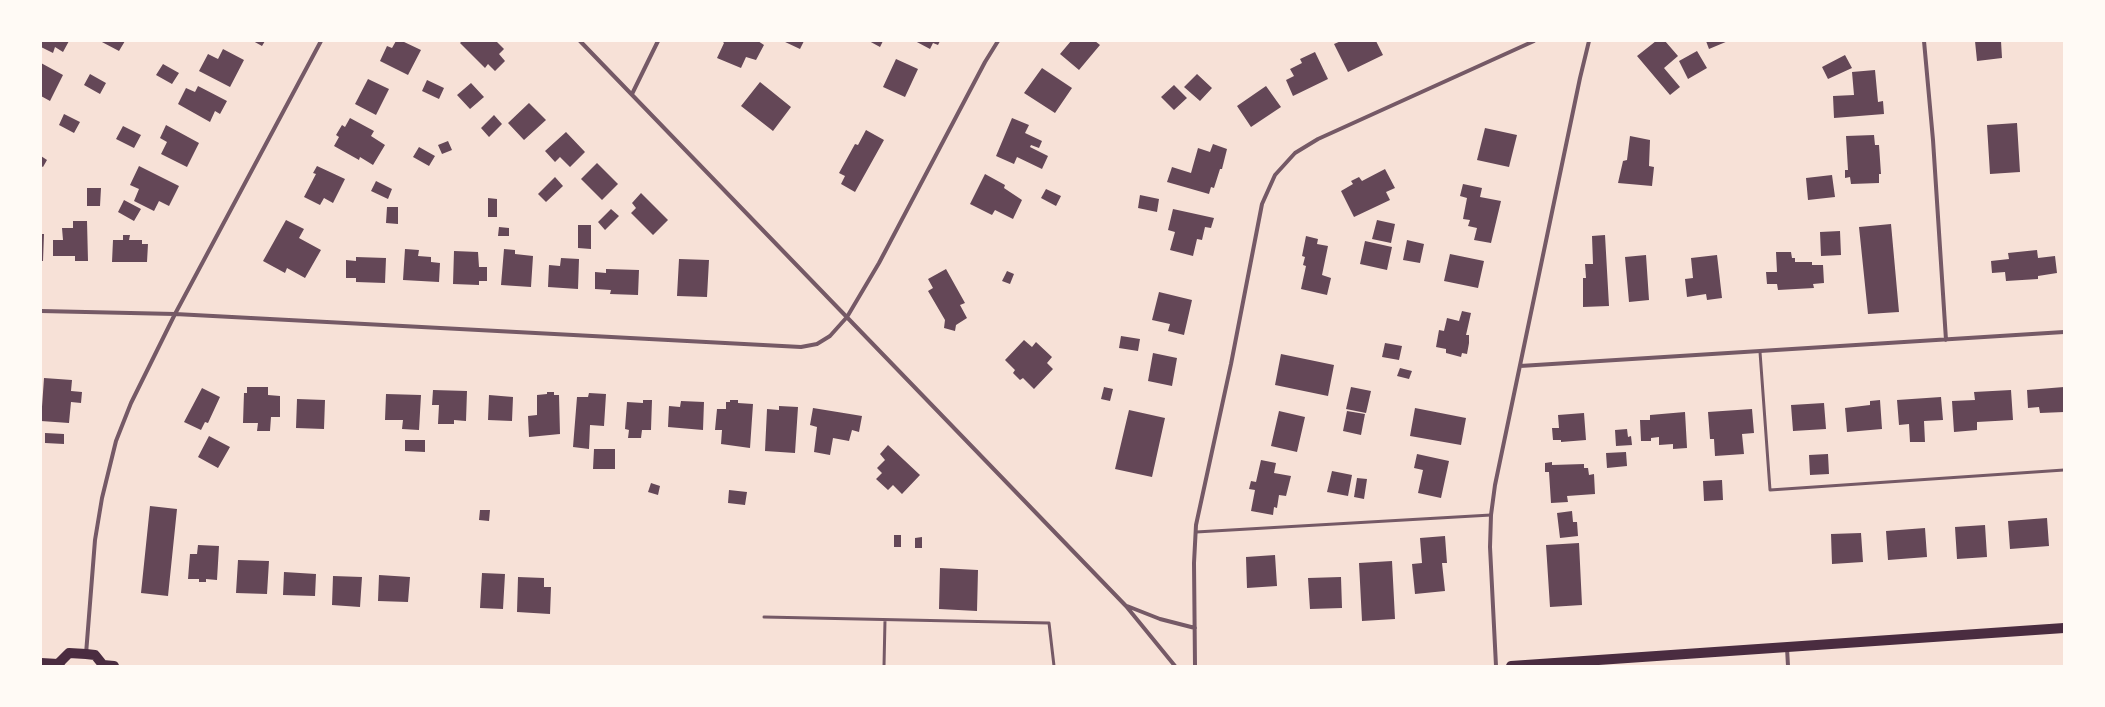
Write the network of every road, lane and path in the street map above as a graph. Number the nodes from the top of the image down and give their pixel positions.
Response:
1 (321, 41) edge
2 (580, 41) edge
3 (658, 41) edge
4 (998, 41) edge
5 (1534, 41) edge
6 (1589, 41) edge
7 (1924, 41) edge
8 (632, 94) junction
9 (41, 311) edge
10 (176, 314) junction
11 (846, 317) junction
12 (2064, 332) edge
13 (1946, 340) junction
14 (1760, 352) junction
15 (1520, 366) junction
16 (2064, 470) edge
17 (1491, 515) junction
18 (1196, 532) junction
19 (1126, 606) junction
20 (764, 617) dead end
21 (885, 620) junction
22 (1195, 628) junction
23 (2064, 628) edge
24 (1787, 647) junction
25 (86, 654) junction
26 (41, 662) edge
27 (59, 665) edge
28 (103, 666) edge
29 (114, 666) edge
30 (884, 666) edge
31 (1054, 666) edge
32 (1176, 666) edge
33 (1195, 666) edge
34 (1496, 666) edge
35 (1511, 666) edge
36 (1788, 666) edge

1 - 10 street
2 - 8 street
3 - 8 street
4 - 11 street
5 - 18 street
6 - 15 street
7 - 13 street
8 - 11 street
9 - 10 street
10 - 11 street
10 - 25 street
11 - 19 street
12 - 13 street
13 - 14 street
14 - 15 street
14 - 16 lane
15 - 17 street
17 - 18 lane
17 - 34 street
18 - 22 street
19 - 22 street
19 - 32 street
20 - 21 lane
21 - 30 lane
21 - 31 lane
22 - 33 street
23 - 24 main road
24 - 35 main road
24 - 36 street
25 - 27 main road
25 - 28 main road
26 - 27 main road
28 - 29 main road

